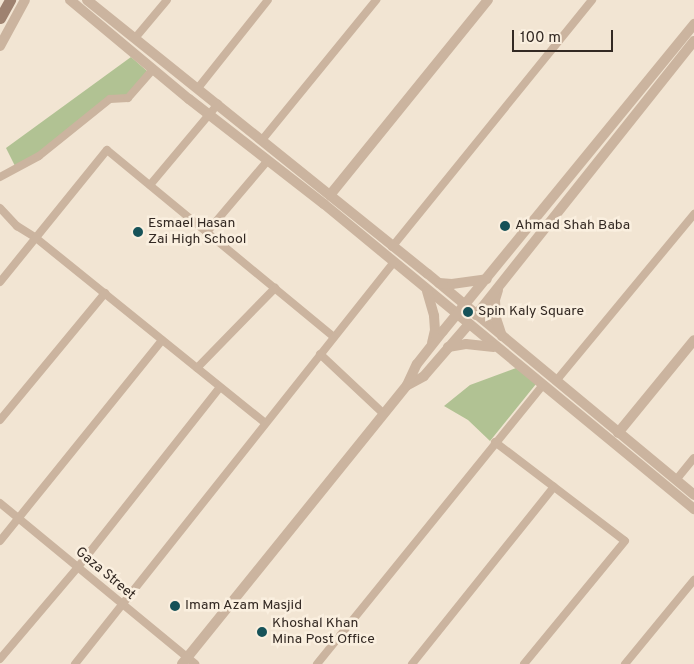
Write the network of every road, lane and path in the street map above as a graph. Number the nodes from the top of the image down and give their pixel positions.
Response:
1 (10, 0) edge
2 (25, 0) edge
3 (70, 0) edge
4 (87, 0) edge
5 (167, 0) edge
6 (268, 0) edge
7 (376, 0) edge
8 (488, 0) edge
9 (592, 0) edge
10 (0, 18) edge
11 (694, 25) edge
12 (136, 37) junction
13 (694, 41) edge
14 (0, 46) edge
15 (153, 69) junction
16 (198, 88) junction
17 (218, 104) junction
18 (209, 114) junction
19 (240, 122) junction
20 (233, 132) junction
21 (262, 140) junction
22 (268, 160) junction
23 (0, 177) edge
24 (150, 185) junction
25 (330, 195) junction
26 (0, 208) edge
27 (694, 214) edge
28 (207, 232) junction
29 (36, 238) junction
30 (392, 247) junction
31 (394, 262) junction
32 (487, 279) junction
33 (0, 282) edge
34 (438, 283) junction
35 (499, 286) junction
36 (274, 288) junction
37 (426, 288) junction
38 (105, 294) junction
39 (464, 305) junction
40 (457, 314) junction
41 (476, 315) junction
42 (469, 324) junction
43 (502, 336) junction
44 (334, 337) junction
45 (162, 340) junction
46 (694, 340) edge
47 (432, 345) junction
48 (448, 347) junction
49 (498, 348) junction
50 (320, 354) junction
51 (197, 368) junction
52 (556, 381) junction
53 (407, 385) junction
54 (542, 385) junction
55 (220, 387) junction
56 (384, 414) junction
57 (0, 420) edge
58 (264, 423) junction
59 (618, 433) junction
60 (495, 442) junction
61 (694, 458) edge
62 (676, 480) junction
63 (554, 487) junction
64 (690, 496) edge
65 (0, 503) edge
66 (694, 509) edge
67 (19, 518) junction
68 (0, 541) edge
69 (78, 567) junction
70 (694, 580) edge
71 (686, 590) junction
72 (694, 596) edge
73 (123, 606) junction
74 (0, 659) edge
75 (188, 662) edge
76 (75, 664) edge
77 (317, 664) edge
78 (412, 664) edge
79 (524, 664) edge
80 (625, 664) edge

1 - 10 main road
2 - 14 street
3 - 15 street
4 - 12 street
5 - 12 street
6 - 16 street
7 - 21 street
8 - 25 street
9 - 30 street
11 - 32 street
12 - 16 street
13 - 35 street
15 - 18 street
15 - 23 street
16 - 17 street
17 - 18 street
17 - 19 street
18 - 20 street
18 - 24 street
19 - 20 street
19 - 21 street
20 - 22 street
21 - 25 street
22 - 28 street
22 - 31 street
24 - 28 street
24 - 29 street
25 - 30 street
26 - 29 street
27 - 52 street
28 - 36 street
29 - 33 street
29 - 38 street
30 - 34 street
31 - 37 street
31 - 44 street
32 - 34 street
32 - 39 street
34 - 39 street
35 - 41 street
35 - 43 street
36 - 44 street
36 - 51 street
37 - 40 street
37 - 47 street
38 - 45 street
38 - 57 street
39 - 40 street
39 - 41 street
40 - 42 street
40 - 47 street
41 - 42 street
41 - 43 street
42 - 48 street
42 - 49 street
43 - 52 street
44 - 50 street
45 - 51 street
45 - 67 street
46 - 59 street
47 - 53 street
48 - 49 street
48 - 53 street
49 - 54 street
50 - 56 street
50 - 58 street
51 - 55 street
52 - 59 street
53 - 56 street
54 - 60 street
54 - 64 street
55 - 58 street
55 - 69 street
56 - 75 street
58 - 73 street
59 - 62 street
60 - 63 street
60 - 77 street
61 - 62 street
62 - 64 street
63 - 78 street
63 - 79 street
64 - 66 street
65 - 67 street, Gaza Street
67 - 68 street
67 - 69 street, Gaza Street
69 - 73 street, Gaza Street
69 - 74 street
70 - 71 street
71 - 72 street
71 - 80 street
73 - 75 street, Gaza Street
73 - 76 street

